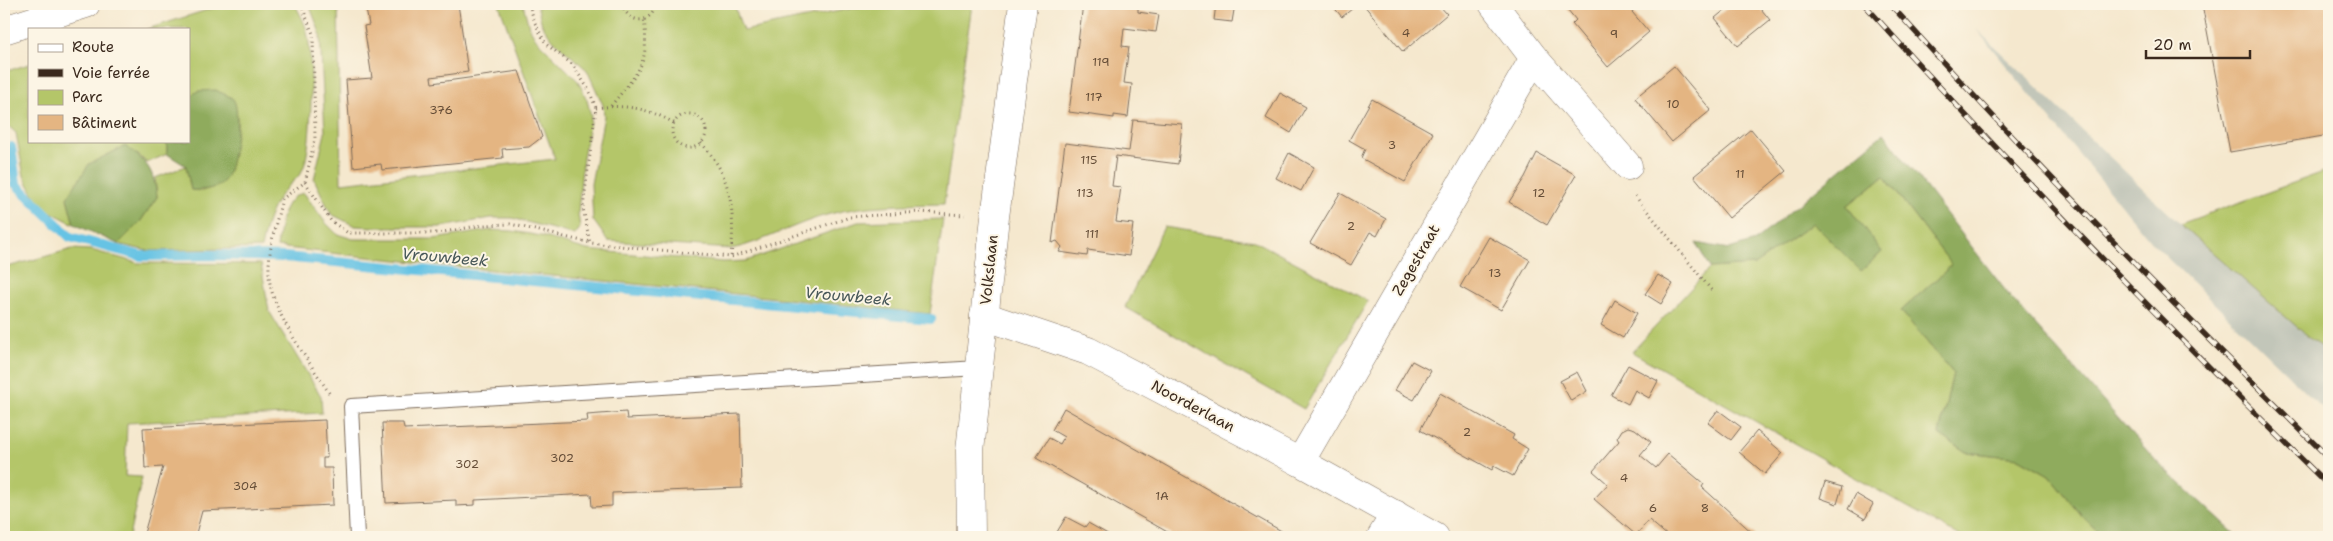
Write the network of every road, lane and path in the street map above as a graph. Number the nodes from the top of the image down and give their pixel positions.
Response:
1 (86, 4) edge
2 (301, 4) edge
3 (529, 4) edge
4 (622, 4) edge
5 (656, 4) edge
6 (1023, 4) edge
7 (1493, 4) edge
8 (644, 18) junction
9 (4, 30) edge
10 (1534, 58) junction
11 (611, 106) junction
12 (596, 108) junction
13 (674, 123) junction
14 (701, 143) junction
15 (1628, 166) joint
16 (305, 182) junction
17 (995, 217) junction
18 (590, 243) junction
19 (731, 257) junction
20 (1713, 292) dead end
21 (984, 316) junction
22 (978, 368) junction
23 (351, 406) junction
24 (1300, 462) junction
25 (1395, 514) junction
26 (358, 537) edge
27 (971, 537) edge
28 (1381, 537) edge
29 (1435, 537) edge

1 - 9 street
2 - 16 path
3 - 12 path
4 - 8 path
5 - 8 path
6 - 17 street, Volkslaan
7 - 10 street
8 - 11 path
10 - 15 street
10 - 24 street, Zegestraat
11 - 12 path
11 - 13 path
12 - 18 path
13 - 14 path
13 - 14 path
14 - 19 path
15 - 20 path
16 - 18 path
16 - 23 path
17 - 19 path
17 - 21 street, Volkslaan
18 - 19 path
21 - 22 street, Volkslaan
21 - 24 street, Noorderlaan
22 - 23 lane
22 - 27 street, Volkslaan
23 - 26 lane
24 - 25 street, Noorderlaan
25 - 28 street
25 - 29 street, Noorderlaan

